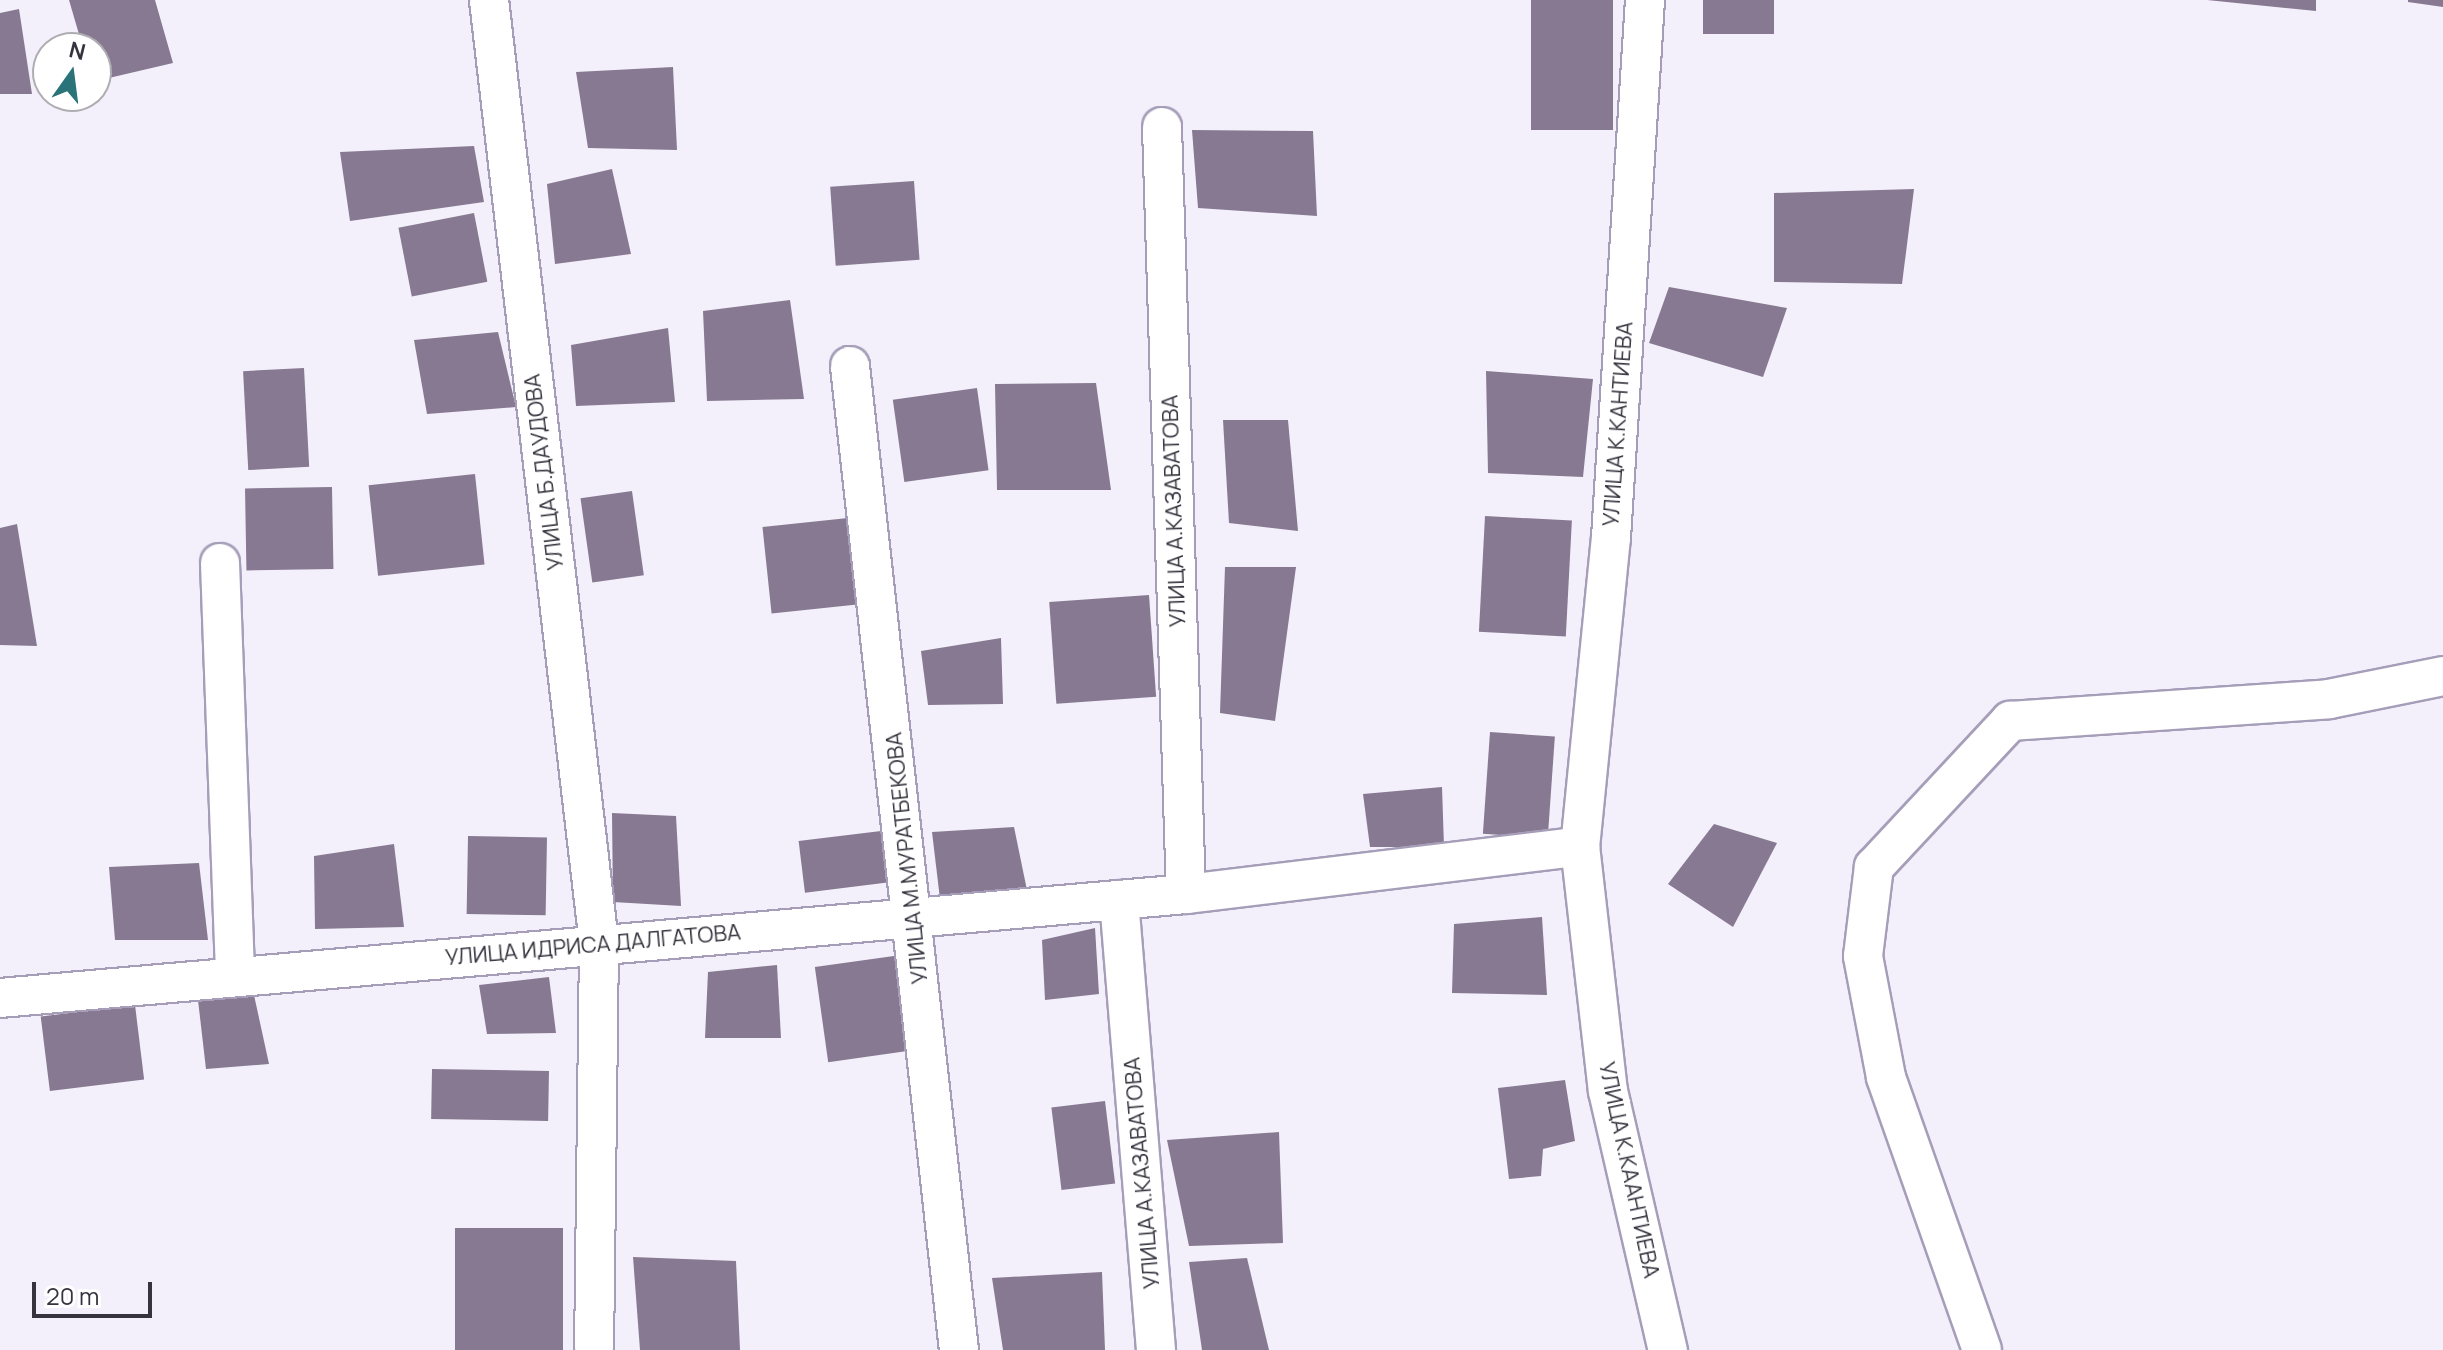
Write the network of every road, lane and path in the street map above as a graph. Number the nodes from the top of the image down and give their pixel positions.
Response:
1 (489, 0) edge
2 (1645, 0) edge
3 (1162, 127) dead end
4 (850, 366) dead end
5 (220, 563) dead end
6 (2443, 676) edge
7 (1580, 846) junction
8 (1186, 894) junction
9 (1119, 900) junction
10 (914, 917) junction
11 (599, 944) junction
12 (235, 977) junction
13 (0, 998) edge
14 (594, 1348) edge
15 (959, 1350) edge
16 (1156, 1350) edge
17 (1668, 1350) edge
18 (1982, 1350) edge

1 - 11 street, УЛИЦА Б.ДАУДОВА
2 - 7 street, УЛИЦА К.КАНТИЕВА
3 - 8 street, УЛИЦА А.КАЗАВАТОВА
4 - 10 street, УЛИЦА М.МУРАТБЕКОВА
5 - 12 street
6 - 18 street
7 - 8 street, УЛИЦА ИДРИСА ДАЛГАТОВА
7 - 17 street, УЛИЦА К.КААНТИЕВА
8 - 9 street, УЛИЦА ИДРИСА ДАЛГАТОВА
9 - 10 street, УЛИЦА ИДРИСА ДАЛГАТОВА
9 - 16 street, УЛИЦА А.КАЗАВАТОВА
10 - 11 street, УЛИЦА ИДРИСА ДАЛГАТОВА
10 - 15 street, УЛИЦА М.МУРАТБЕКОВА
11 - 12 street, УЛИЦА ИДРИСА ДАЛГАТОВА
11 - 14 street, УЛИЦА Б.ДАУДОВА
12 - 13 street, УЛИЦА ИДРИСА ДАЛГАТОВА

